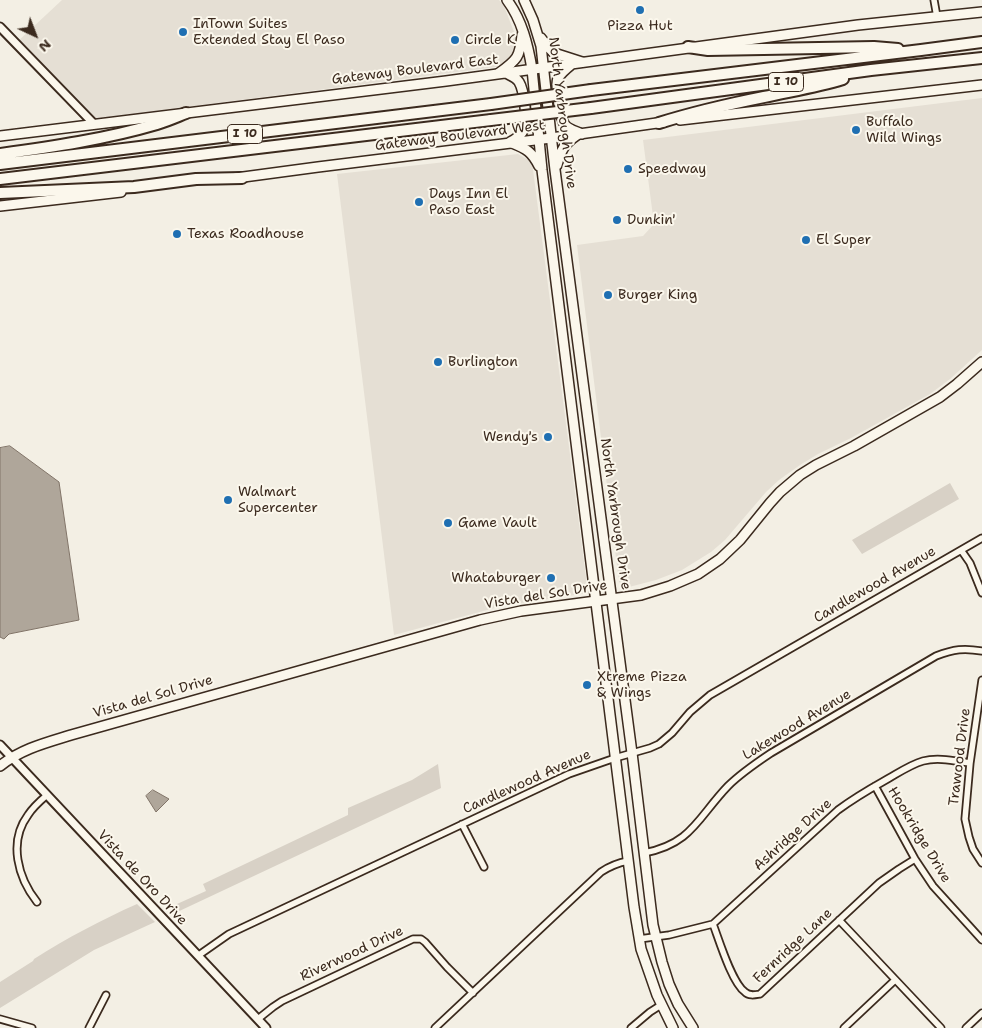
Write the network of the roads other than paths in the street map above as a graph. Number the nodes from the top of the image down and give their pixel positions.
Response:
1 (507, 0) edge
2 (524, 0) edge
3 (934, 0) edge
4 (982, 12) edge
5 (937, 17) junction
6 (0, 27) edge
7 (523, 29) junction
8 (538, 34) junction
9 (982, 42) edge
10 (688, 47) junction
11 (921, 50) junction
12 (982, 58) edge
13 (582, 62) junction
14 (572, 64) junction
15 (544, 67) junction
16 (532, 69) junction
17 (871, 70) junction
18 (502, 73) junction
19 (982, 85) edge
20 (186, 113) junction
21 (659, 123) junction
22 (94, 124) junction
23 (580, 134) junction
24 (0, 136) edge
25 (552, 138) junction
26 (539, 140) junction
27 (510, 144) junction
28 (0, 154) edge
29 (0, 164) edge
30 (542, 170) junction
31 (555, 170) junction
32 (242, 178) junction
33 (0, 179) edge
34 (0, 193) edge
35 (0, 206) edge
36 (579, 348) junction
37 (564, 350) junction
38 (982, 362) edge
39 (982, 538) edge
40 (961, 550) junction
41 (982, 593) edge
42 (612, 599) junction
43 (596, 601) junction
44 (982, 651) edge
45 (982, 680) edge
46 (981, 701) edge
47 (0, 745) edge
48 (632, 753) junction
49 (11, 757) junction
50 (615, 758) junction
51 (970, 763) junction
52 (0, 766) edge
53 (875, 786) junction
54 (47, 795) junction
55 (462, 824) junction
56 (644, 854) junction
57 (915, 859) junction
58 (628, 861) junction
59 (982, 863) edge
60 (484, 867) dead end
61 (37, 902) dead end
62 (839, 920) junction
63 (713, 924) junction
64 (656, 937) junction
65 (639, 939) junction
66 (982, 940) edge
67 (198, 955) junction
68 (895, 980) junction
69 (473, 993) junction
70 (106, 995) dead end
71 (661, 1005) junction
72 (982, 1013) edge
73 (0, 1019) edge
74 (258, 1019) junction
75 (32, 1028) edge
76 (89, 1028) edge
77 (266, 1028) edge
78 (435, 1028) edge
79 (631, 1028) edge
80 (673, 1028) edge
81 (693, 1028) edge
82 (844, 1028) edge
83 (941, 1028) edge
84 (966, 1028) edge

1 - 7 main road, North Yarbrough Drive
2 - 8 main road, North Yarbrough Drive
3 - 5 street
4 - 5 main road, Gateway Boulevard East
5 - 10 main road, Gateway Boulevard East
6 - 22 street
7 - 16 main road, North Yarbrough Drive
7 - 18 main road
8 - 13 main road
8 - 15 main road, North Yarbrough Drive
9 - 11 highway, I 10
10 - 11 highway
10 - 13 main road, Gateway Boulevard East
11 - 29 highway, I 10, bridge
12 - 17 highway, I 10
13 - 14 main road, Gateway Boulevard East
14 - 15 main road, Gateway Boulevard East
14 - 23 main road
15 - 16 main road, Gateway Boulevard East
15 - 25 main road, North Yarbrough Drive
16 - 18 main road, Gateway Boulevard East
16 - 26 main road, North Yarbrough Drive
17 - 21 highway
17 - 33 highway, I 10, bridge
18 - 20 main road, Gateway Boulevard East
18 - 27 main road
19 - 21 main road, Gateway Boulevard West
20 - 22 main road, Gateway Boulevard East
20 - 28 highway
21 - 23 main road, Gateway Boulevard West
22 - 24 main road, Gateway Boulevard East
23 - 25 main road, Gateway Boulevard West
23 - 31 main road
25 - 26 main road, Gateway Boulevard West
25 - 31 main road, North Yarbrough Drive
26 - 27 main road, Gateway Boulevard West
26 - 30 main road, North Yarbrough Drive
27 - 30 main road
27 - 32 main road, Gateway Boulevard West
30 - 37 main road, North Yarbrough Drive
31 - 36 main road, North Yarbrough Drive
32 - 34 highway
32 - 35 main road, Gateway Boulevard West
36 - 37 main road
36 - 42 main road, North Yarbrough Drive
37 - 43 main road, North Yarbrough Drive
38 - 42 main road, Vista del Sol Drive
39 - 40 street, Candlewood Avenue
40 - 41 street
40 - 48 street, Candlewood Avenue
42 - 43 main road, Vista del Sol Drive
42 - 48 main road, North Yarbrough Drive
43 - 49 main road, Vista del Sol Drive
43 - 50 main road, North Yarbrough Drive
44 - 56 street, Lakewood Avenue
45 - 46 street, Trawood Drive
46 - 51 street, Trawood Drive
47 - 49 street, Vista de Oro Drive
48 - 50 street, Candlewood Avenue
48 - 56 main road, North Yarbrough Drive
49 - 52 main road, Vista del Sol Drive
49 - 54 street, Vista de Oro Drive
50 - 55 street, Candlewood Avenue
50 - 58 main road, North Yarbrough Drive
51 - 53 street, Ashridge Drive
51 - 59 street, Trawood Drive
53 - 57 street, Hookridge Drive
53 - 63 street, Ashridge Drive
54 - 61 street
54 - 67 street, Vista de Oro Drive
55 - 60 street
55 - 67 street, Candlewood Avenue
56 - 64 main road, North Yarbrough Drive
57 - 62 street, Fernridge Lane
57 - 66 street, Hookridge Drive
58 - 65 main road, North Yarbrough Drive
58 - 69 street
62 - 63 street, Fernridge Lane
62 - 68 street
63 - 64 street, Ashridge Drive
64 - 65 street, Ashridge Drive
64 - 81 main road, North Yarbrough Drive
65 - 71 main road, North Yarbrough Drive
67 - 74 street, Vista de Oro Drive
68 - 82 street
68 - 83 street
69 - 74 street, Riverwood Drive
69 - 78 street
70 - 76 street
71 - 79 street
71 - 80 main road, North Yarbrough Drive
72 - 84 street
73 - 75 street
74 - 77 street, Vista de Oro Drive

